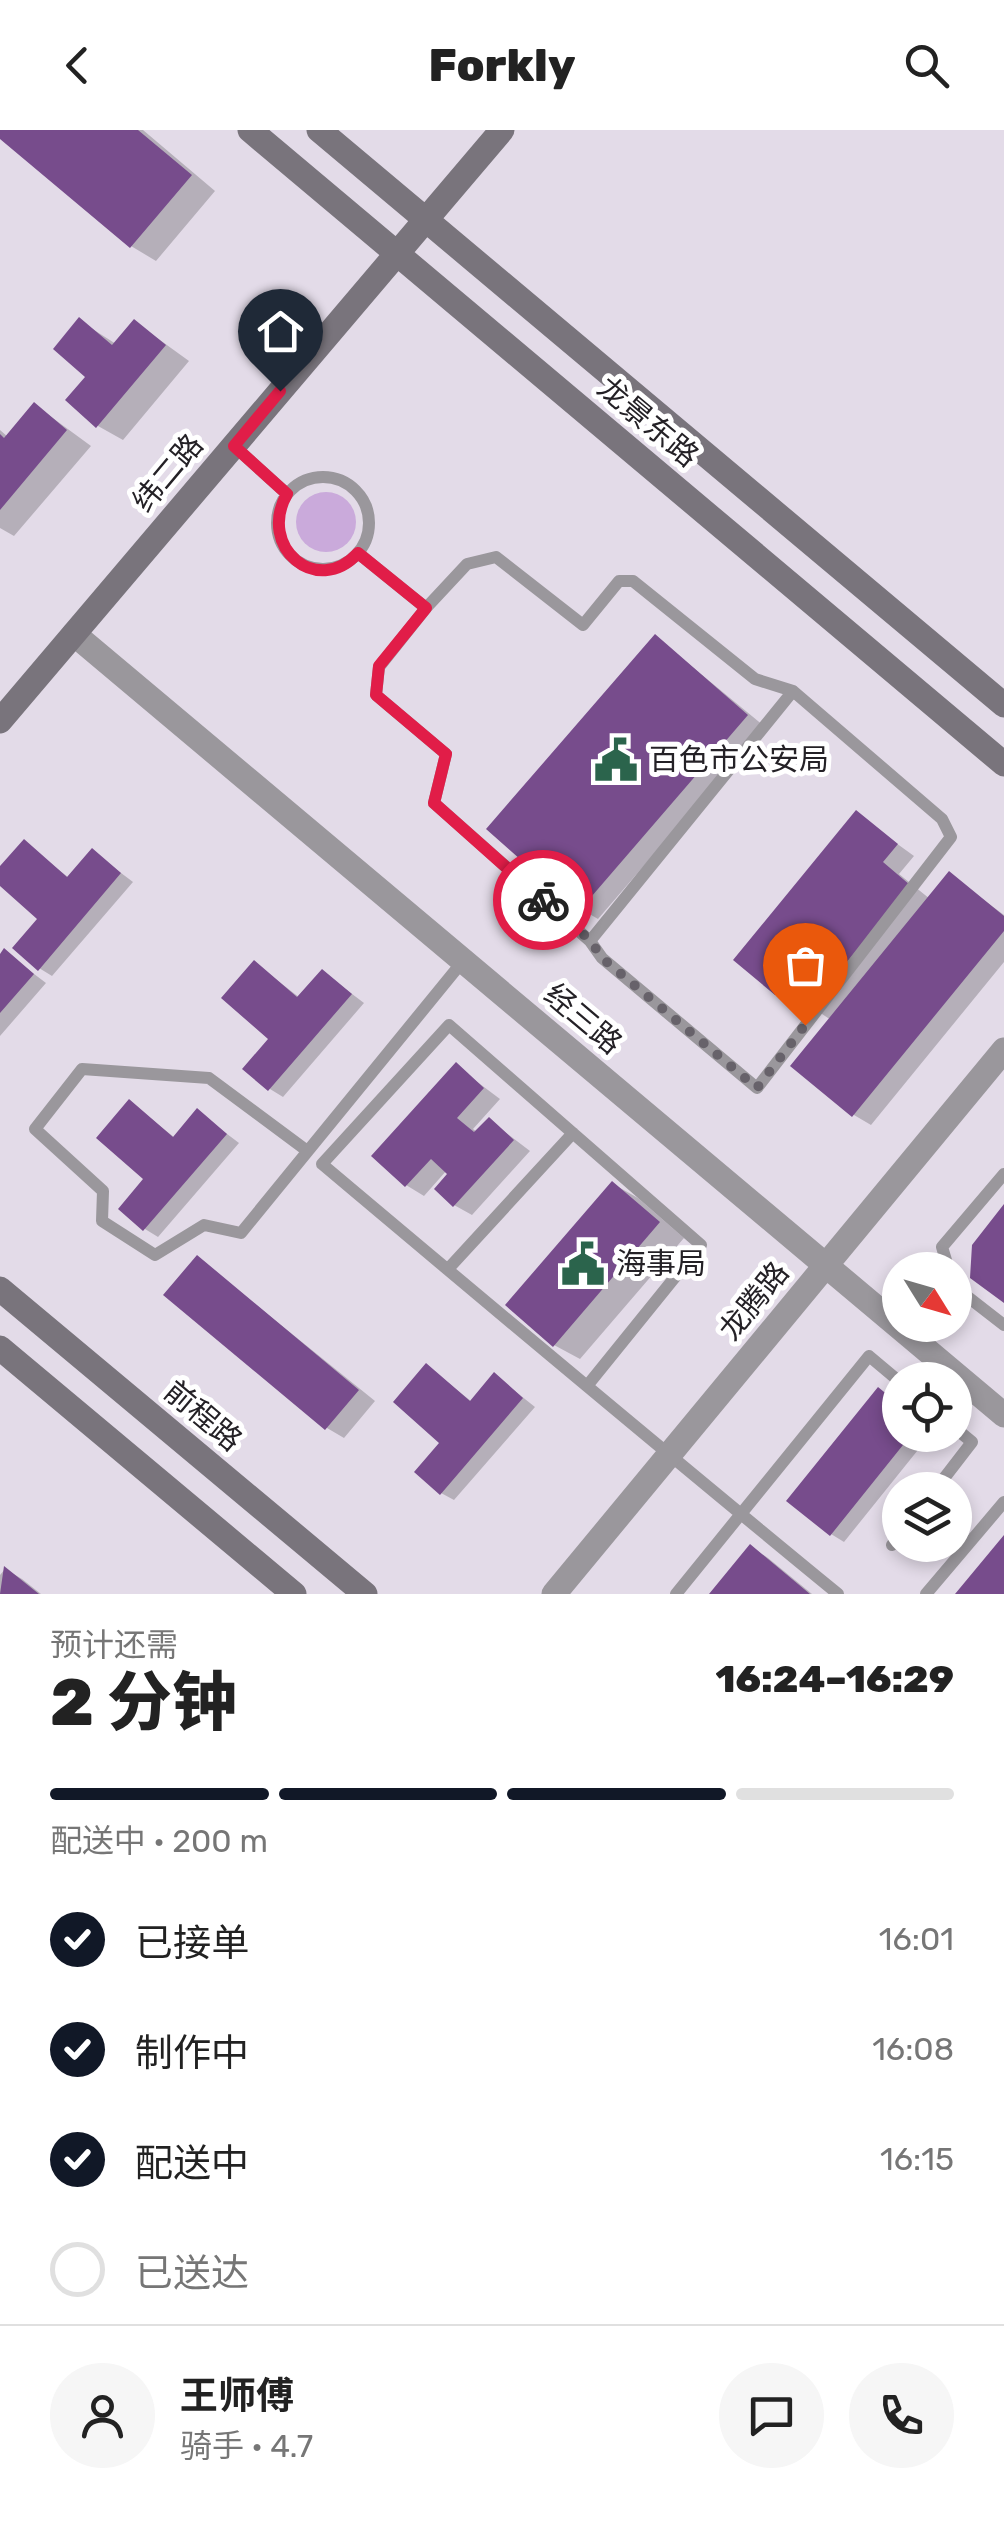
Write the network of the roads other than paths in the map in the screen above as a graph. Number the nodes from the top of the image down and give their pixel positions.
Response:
1 (250, 130) edge
2 (319, 130) edge
3 (502, 130) edge
4 (426, 220) junction
5 (397, 254) junction
6 (234, 446) junction
7 (287, 494) junction
8 (358, 553) junction
9 (426, 608) junction
10 (74, 634) junction
11 (794, 691) junction
12 (1004, 705) edge
13 (0, 721) edge
14 (1004, 764) edge
15 (590, 940) junction
16 (464, 961) junction
17 (1004, 1050) edge
18 (574, 1133) junction
19 (306, 1150) junction
20 (1004, 1174) edge
21 (944, 1252) edge
22 (826, 1265) junction
23 (448, 1270) junction
24 (0, 1288) edge
25 (972, 1300) edge
26 (1004, 1325) edge
27 (0, 1348) edge
28 (882, 1367) edge
29 (587, 1386) junction
30 (1004, 1415) edge
31 (964, 1452) edge
32 (669, 1455) junction
33 (949, 1472) edge
34 (1004, 1502) edge
35 (741, 1514) junction
36 (294, 1594) edge
37 (365, 1594) edge
38 (554, 1594) edge
39 (676, 1594) edge
40 (838, 1594) edge
41 (926, 1594) edge

1 - 5 main road, 龙景东路
2 - 4 main road, 龙景东路
3 - 4 main road, 纬二路
4 - 5 main road, 纬二路
4 - 12 main road, 龙景东路
5 - 6 main road, 纬二路
5 - 14 main road, 龙景东路
6 - 7 lane
6 - 10 main road, 纬二路
7 - 8 lane
7 - 8 lane
8 - 9 lane
9 - 11 lane
9 - 15 lane
10 - 13 main road, 纬二路
10 - 16 street, 经三路
11 - 15 lane
11 - 15 lane
16 - 19 lane
16 - 22 street, 经三路
17 - 22 street, 龙腾路
18 - 23 lane
18 - 23 lane
18 - 29 lane
19 - 19 lane
20 - 21 lane
22 - 30 street, 经三路
22 - 32 street, 龙腾路
23 - 29 lane
24 - 37 main road, 前程路
25 - 26 lane
27 - 36 main road
28 - 35 lane
29 - 32 lane
31 - 33 lane
32 - 35 lane
32 - 38 street, 龙腾路
34 - 41 lane
35 - 39 lane
35 - 40 lane

